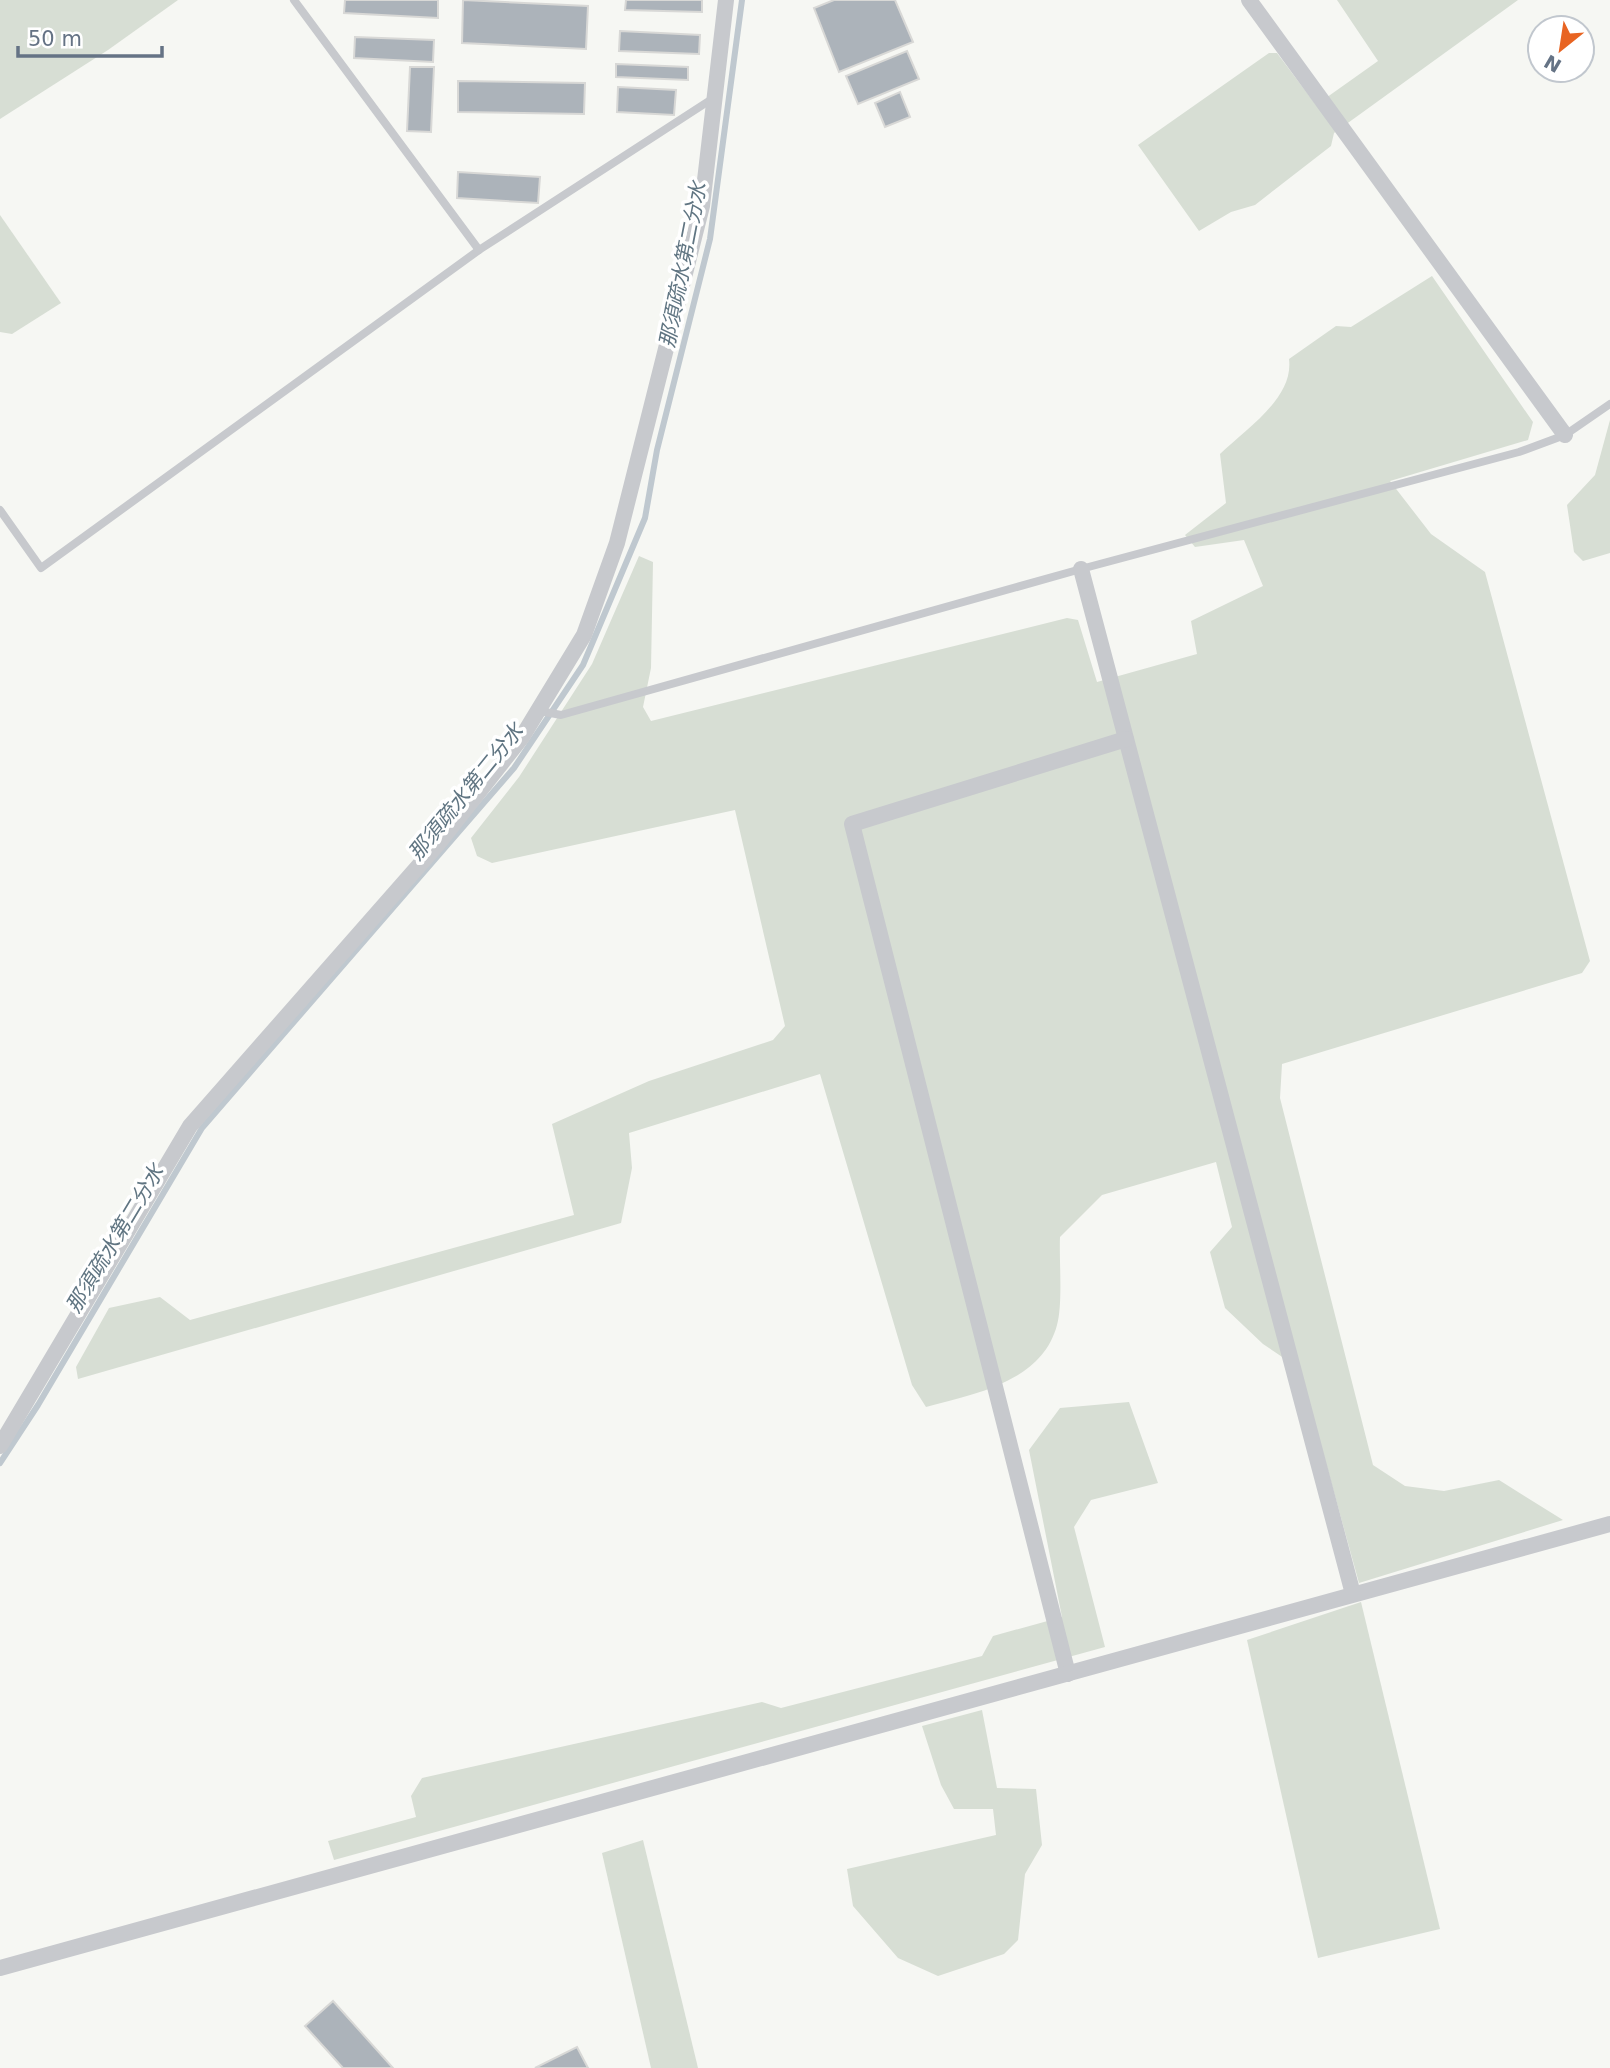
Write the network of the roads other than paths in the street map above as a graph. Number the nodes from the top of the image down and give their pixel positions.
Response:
1 (294, 0) edge
2 (726, 0) edge
3 (1249, 0) edge
4 (716, 96) junction
5 (480, 250) junction
6 (1610, 404) edge
7 (1565, 435) junction
8 (0, 510) edge
9 (1081, 569) junction
10 (540, 711) junction
11 (1126, 739) junction
12 (0, 1446) edge
13 (1610, 1524) edge
14 (1353, 1594) junction
15 (1068, 1674) junction
16 (0, 1968) edge

1 - 5 lane
2 - 4 street
3 - 7 street
4 - 5 lane
4 - 10 street
5 - 8 lane
6 - 7 lane
7 - 9 lane
9 - 10 lane
9 - 11 street
10 - 12 street
11 - 14 street
11 - 15 street
13 - 14 street
14 - 15 street
15 - 16 street

